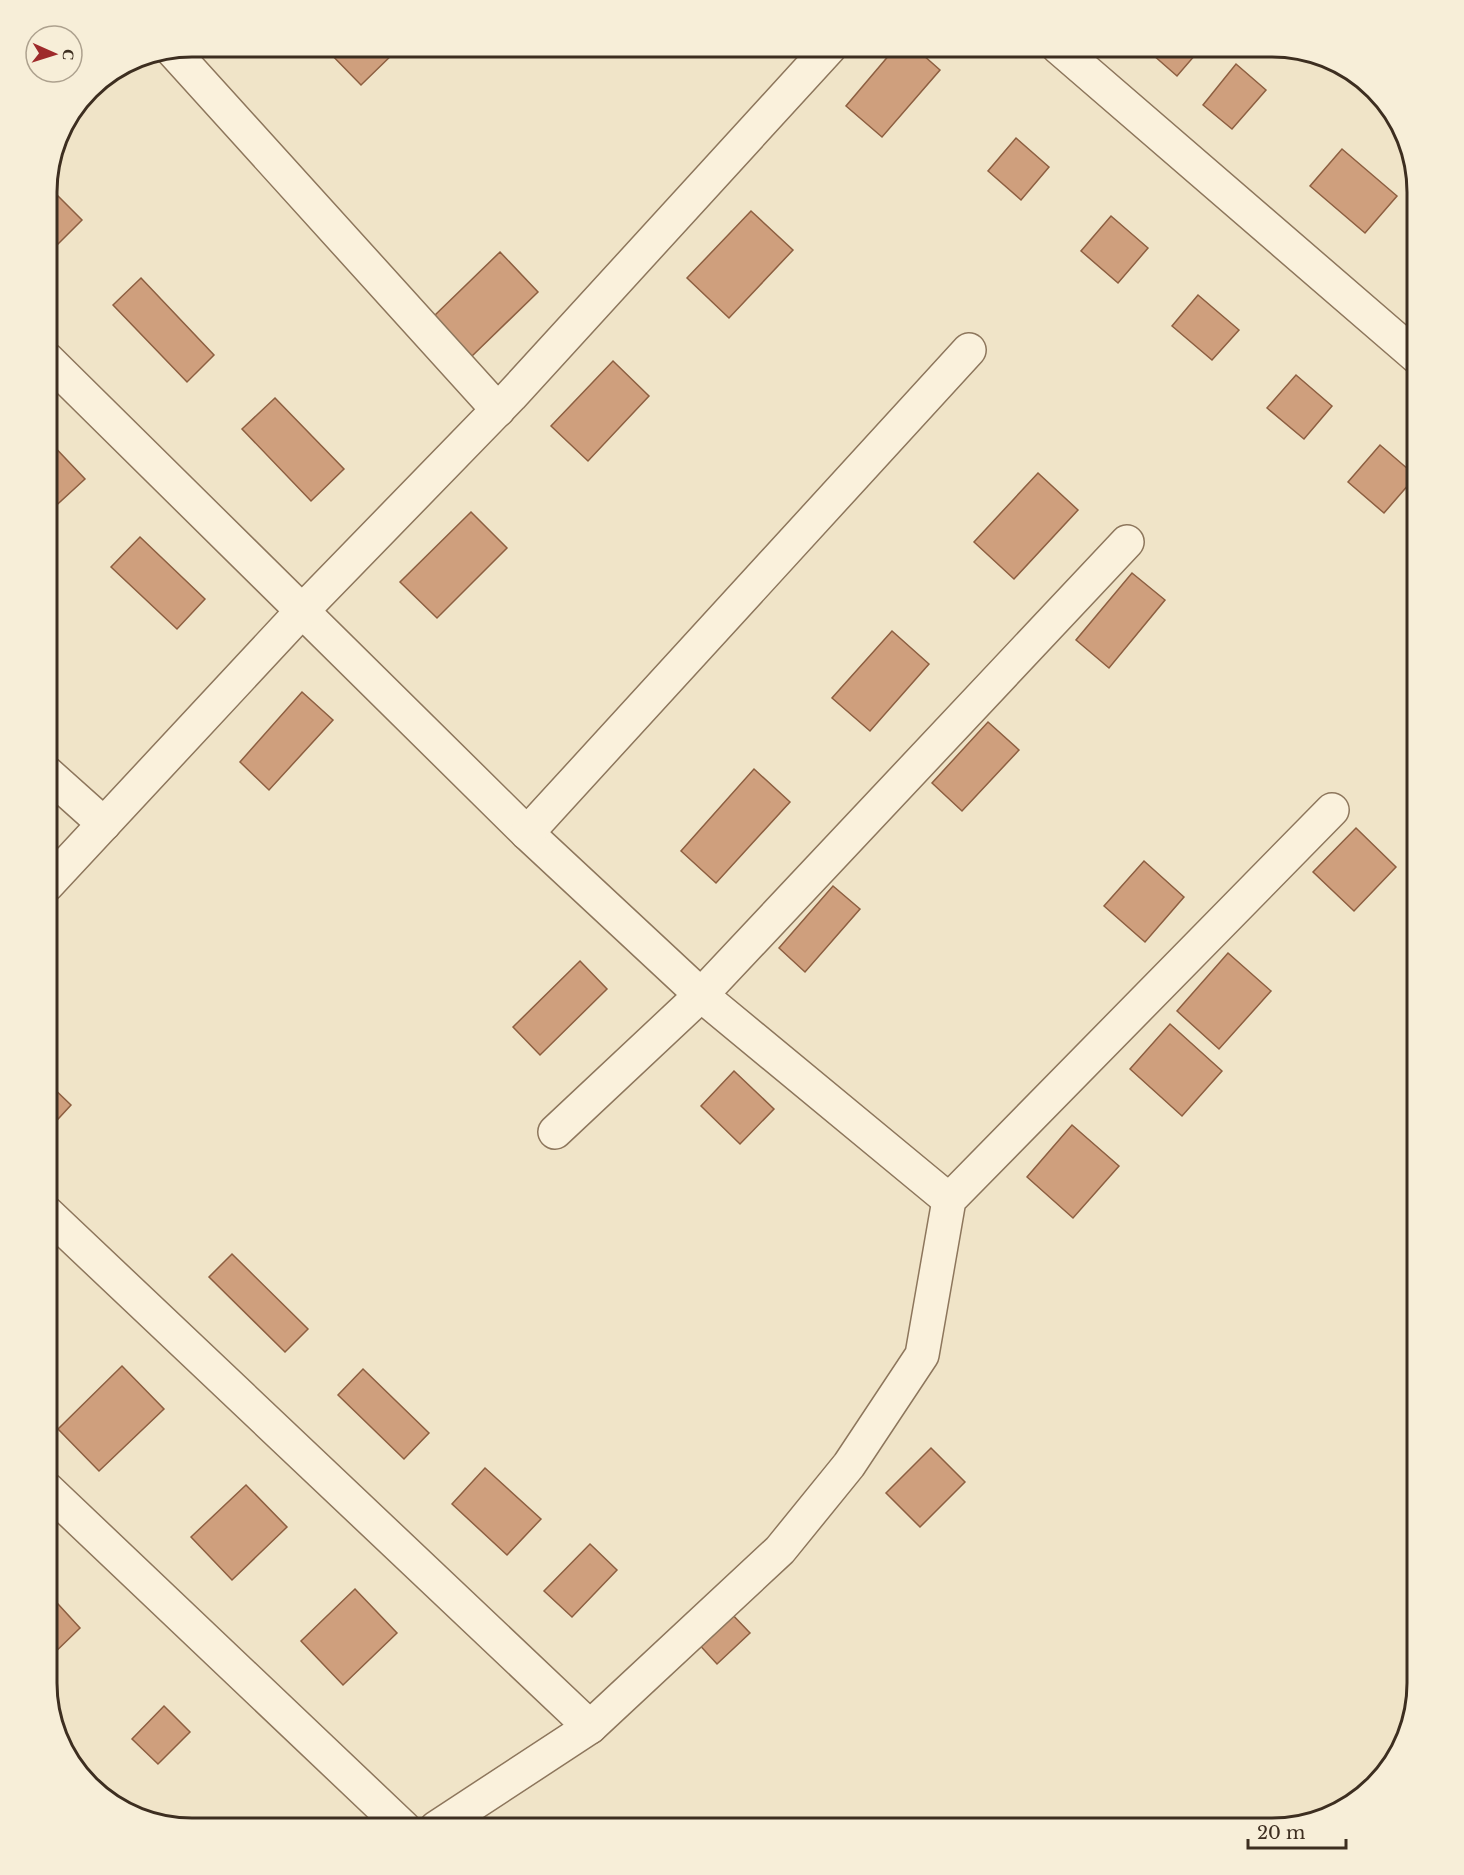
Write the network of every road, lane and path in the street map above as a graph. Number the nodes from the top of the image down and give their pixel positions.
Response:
1 (821, 57) edge
2 (1070, 57) edge
3 (179, 58) edge
4 (1407, 348) edge
5 (969, 350) dead end
6 (57, 369) edge
7 (498, 410) junction
8 (1127, 542) dead end
9 (302, 611) junction
10 (57, 782) edge
11 (1332, 810) dead end
12 (104, 824) junction
13 (527, 832) junction
14 (57, 874) edge
15 (701, 995) junction
16 (555, 1132) dead end
17 (949, 1200) junction
18 (57, 1222) edge
19 (57, 1499) edge
20 (590, 1727) junction
21 (393, 1818) edge
22 (451, 1818) edge

1 - 7 street
2 - 4 street
3 - 7 street
5 - 13 street
6 - 9 street
7 - 9 street
8 - 15 street
9 - 12 street
9 - 13 street
10 - 12 street
11 - 17 street
12 - 14 street
13 - 15 street
15 - 16 street
15 - 17 street
17 - 20 street
18 - 20 street
19 - 21 street
20 - 22 street

